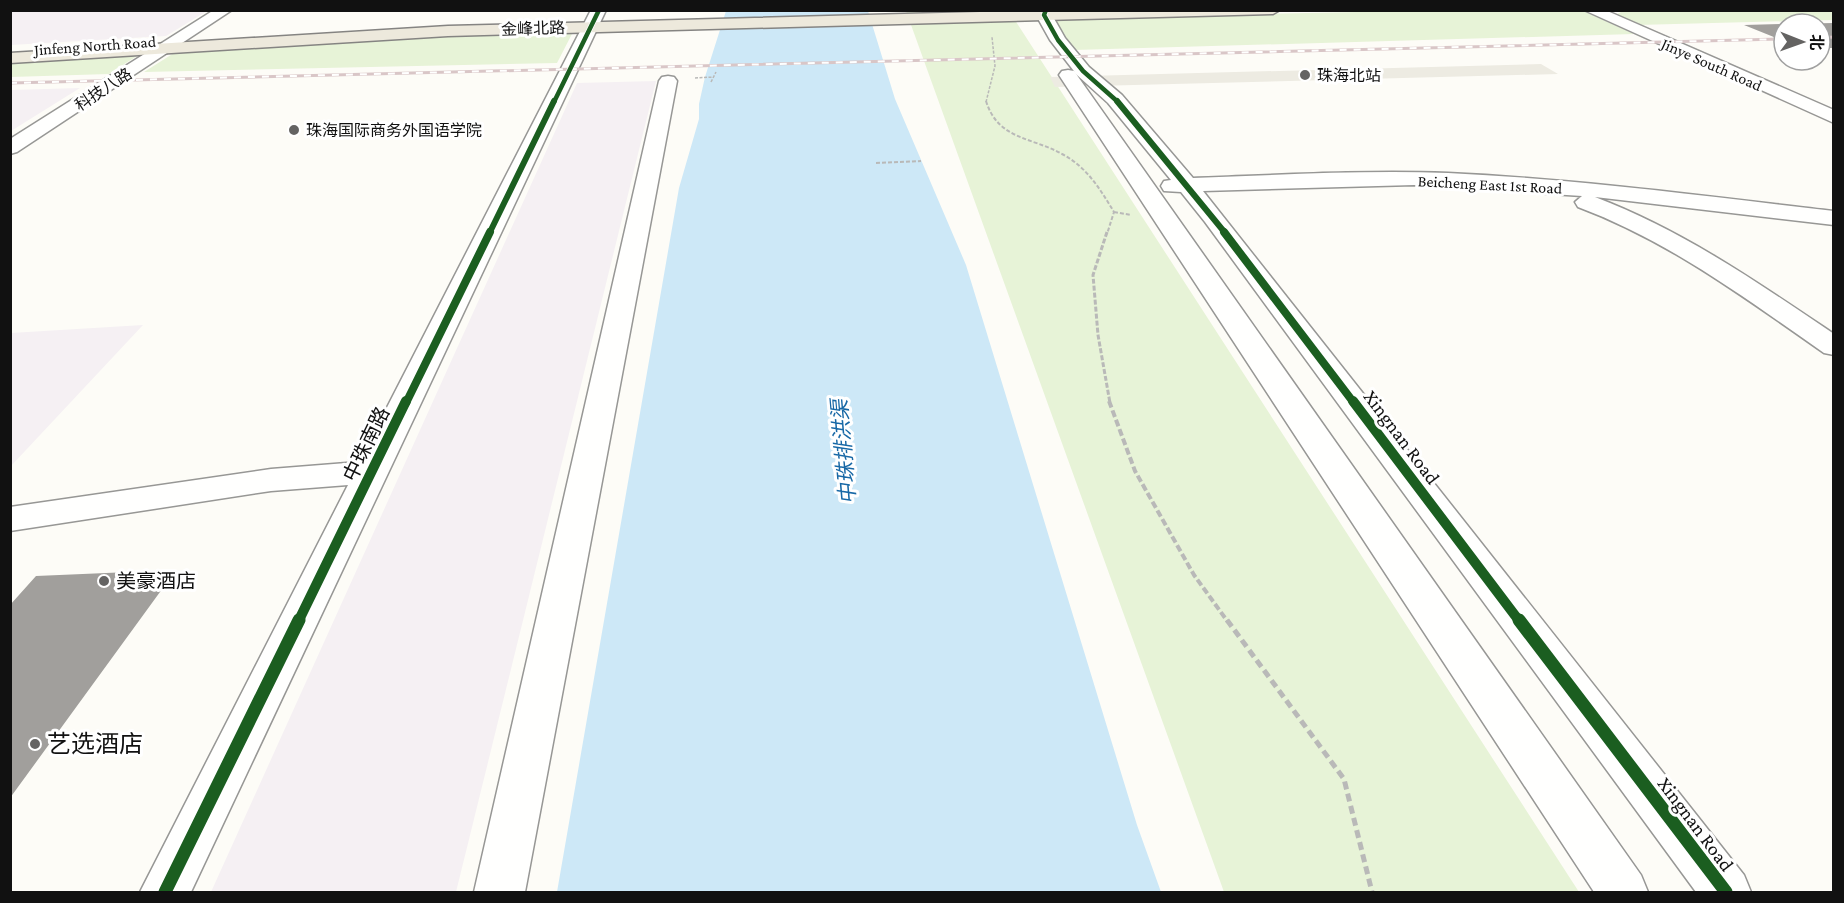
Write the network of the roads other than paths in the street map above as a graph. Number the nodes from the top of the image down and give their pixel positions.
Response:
1 (225, 10) edge
2 (931, 10) edge
3 (1273, 10) edge
4 (1592, 10) edge
5 (1036, 13) edge
6 (595, 18) edge
7 (682, 19) junction
8 (172, 44) junction
9 (10, 50) edge
10 (10, 58) edge
11 (681, 79) road end
12 (1833, 117) edge
13 (10, 148) edge
14 (1500, 183) junction
15 (1187, 185) junction
16 (1146, 187) junction
17 (1735, 207) junction
18 (1833, 218) edge
19 (1671, 239) junction
20 (1833, 347) edge
21 (372, 472) junction
22 (10, 519) edge
23 (165, 892) edge
24 (499, 892) edge
25 (1623, 892) edge
26 (1726, 892) edge

1 - 8 street, 科技八路
2 - 7 main road, 金峰北路
3 - 5 main road, 金峰北路
4 - 12 street, Jinye South Road
5 - 7 main road, 金峰北路
5 - 15 street, Xingnan Road
5 - 16 street
6 - 7 main road, 金峰北路
6 - 8 main road, 金峰北路
6 - 21 street, 中珠南路
8 - 9 main road, Jinfeng North Road
8 - 10 main road, 金峰北路
8 - 13 street, 科技八路
11 - 24 street
14 - 15 street, Beicheng East 1st Road
14 - 17 street, Beicheng East 1st Road
14 - 19 street
15 - 16 street, Beicheng East 1st Road
15 - 26 street, Xingnan Road
16 - 25 street
17 - 18 street, Beicheng East 1st Road
17 - 19 street
19 - 20 street
21 - 22 street
21 - 23 street, 中珠南路

